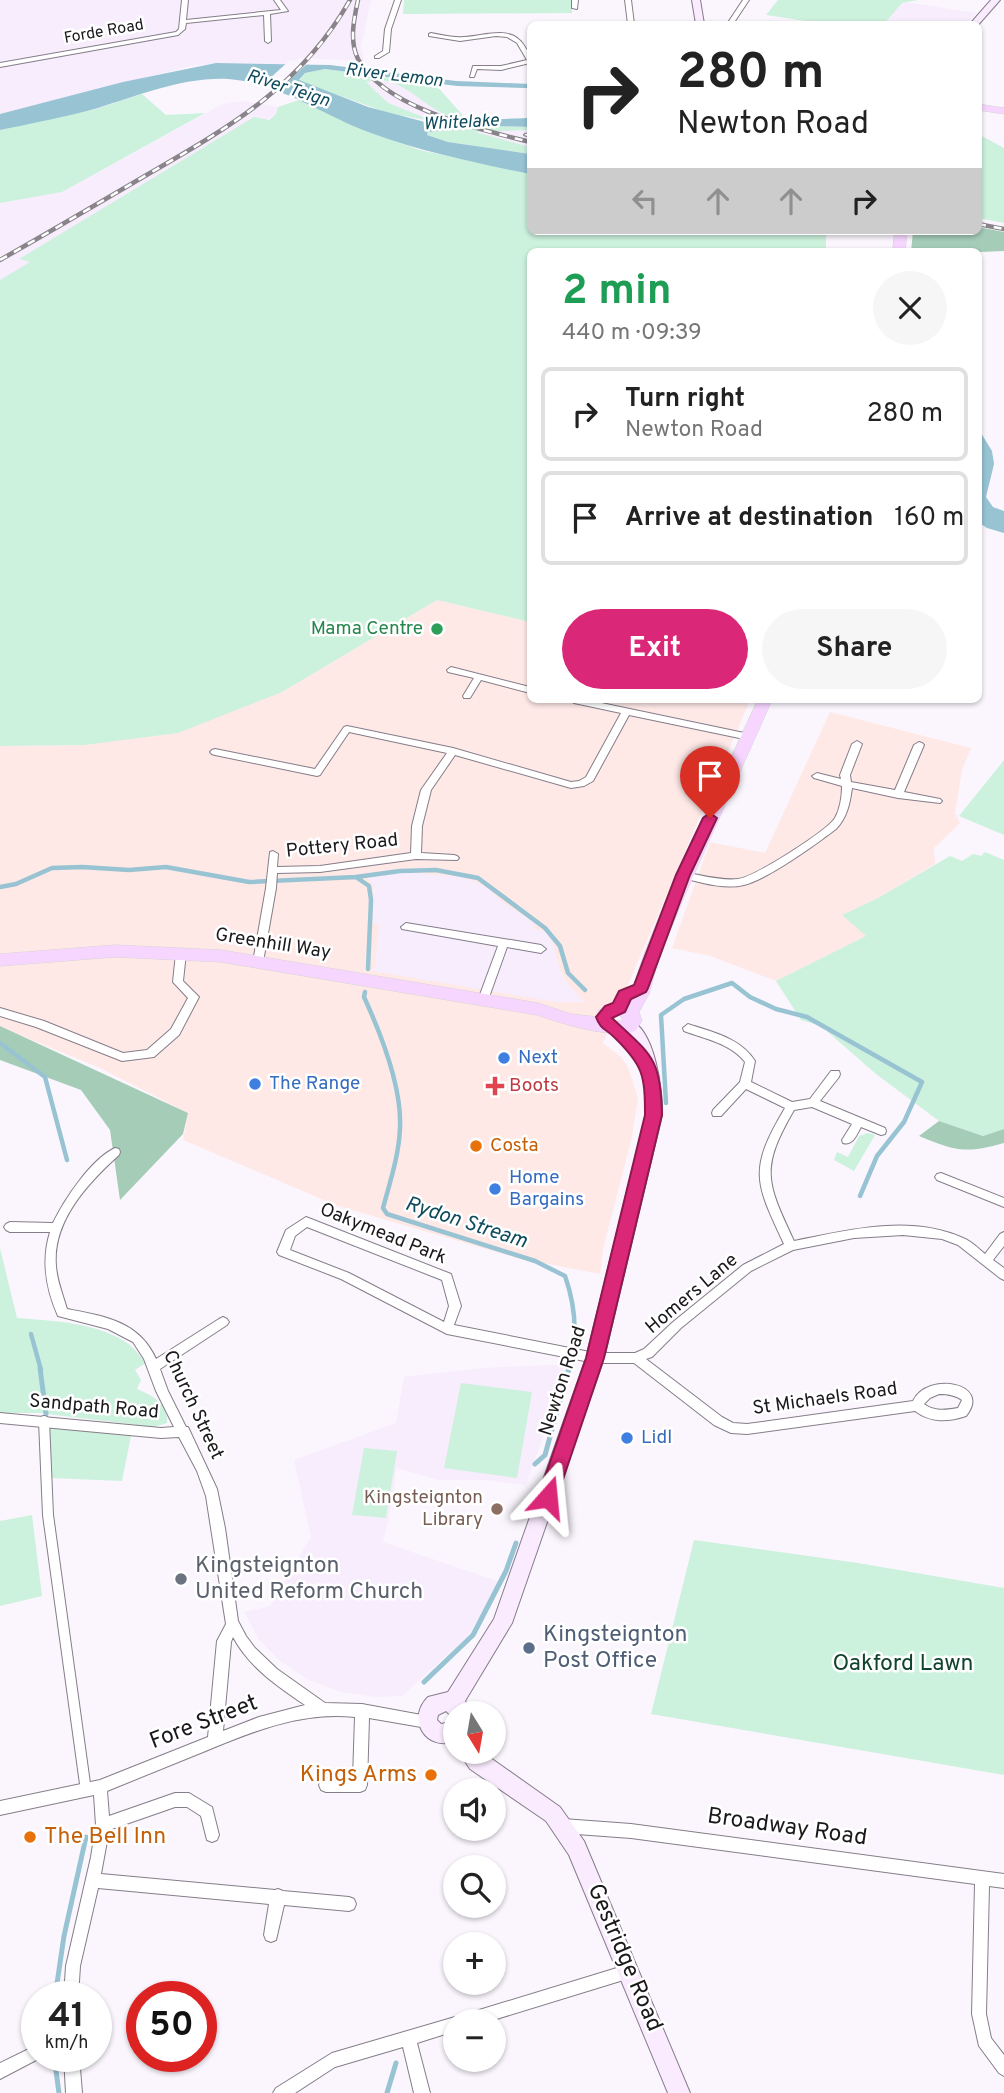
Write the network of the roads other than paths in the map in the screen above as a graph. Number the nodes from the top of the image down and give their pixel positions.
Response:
1 (185, 0) edge
2 (277, 0) edge
3 (398, 0) edge
4 (575, 0) edge
5 (628, 0) edge
6 (696, 0) edge
7 (746, 0) edge
8 (996, 0) edge
9 (575, 8) dead end
10 (267, 15) junction
11 (631, 21) edge
12 (700, 21) edge
13 (732, 21) edge
14 (977, 21) edge
15 (183, 22) junction
16 (428, 33) dead end
17 (268, 41) dead end
18 (527, 56) edge
19 (377, 57) dead end
20 (527, 61) edge
21 (0, 65) edge
22 (472, 76) dead end
23 (982, 106) edge
24 (1004, 111) edge
25 (451, 670) dead end
26 (479, 677) junction
27 (527, 689) edge
28 (467, 696) dead end
29 (587, 703) edge
30 (764, 703) edge
31 (626, 712) junction
32 (749, 737) junction
33 (857, 744) dead end
34 (919, 745) dead end
35 (453, 751) junction
36 (215, 752) dead end
37 (817, 776) dead end
38 (847, 784) junction
39 (898, 795) junction
40 (937, 800) dead end
41 (273, 854) dead end
42 (416, 856) junction
43 (454, 858) dead end
44 (272, 870) junction
45 (683, 875) junction
46 (405, 927) dead end
47 (504, 942) junction
48 (541, 949) dead end
49 (181, 953) junction
50 (0, 960) edge
51 (258, 962) junction
52 (483, 1000) junction
53 (0, 1012) edge
54 (617, 1019) junction
55 (688, 1028) dead end
56 (835, 1074) dead end
57 (745, 1084) junction
58 (813, 1103) junction
59 (791, 1106) junction
60 (718, 1113) dead end
61 (859, 1122) junction
62 (881, 1131) dead end
63 (847, 1140) dead end
64 (115, 1152) dead end
65 (941, 1177) dead end
66 (1004, 1203) edge
67 (10, 1227) dead end
68 (56, 1228) junction
69 (1004, 1237) edge
70 (791, 1246) junction
71 (987, 1260) junction
72 (1004, 1275) edge
73 (223, 1322) dead end
74 (447, 1329) junction
75 (588, 1357) junction
76 (636, 1358) junction
77 (155, 1366) junction
78 (917, 1406) dead end
79 (0, 1418) edge
80 (44, 1421) junction
81 (184, 1431) junction
82 (232, 1626) junction
83 (443, 1701) edge
84 (461, 1701) edge
85 (323, 1709) junction
86 (362, 1711) junction
87 (427, 1722) junction
88 (443, 1734) edge
89 (215, 1740) junction
90 (480, 1764) edge
91 (326, 1785) dead end
92 (93, 1789) junction
93 (0, 1808) edge
94 (103, 1825) junction
95 (563, 1826) junction
96 (212, 1835) dead end
97 (982, 1878) junction
98 (92, 1880) junction
99 (1004, 1881) edge
100 (278, 1896) junction
101 (349, 1904) dead end
102 (271, 1935) dead end
103 (630, 1971) junction
104 (72, 1981) edge
105 (505, 2009) edge
106 (443, 2028) edge
107 (408, 2038) junction
108 (21, 2060) edge
109 (1004, 2068) edge
110 (0, 2071) edge
111 (72, 2072) edge
112 (74, 2093) edge
113 (281, 2093) edge
114 (422, 2093) edge
115 (679, 2093) edge

1 - 15 street
2 - 10 street
3 - 19 street
4 - 9 street
5 - 11 street
6 - 12 main road
7 - 13 street
8 - 14 main road
10 - 15 street
10 - 17 street
15 - 21 street, Forde Road
16 - 18 street
20 - 22 street
23 - 24 main road
25 - 26 street
26 - 27 street
26 - 28 street
29 - 31 street
30 - 32 main road
31 - 32 street
31 - 35 street
32 - 45 main road
33 - 38 street
34 - 39 street
35 - 36 street
35 - 42 street, Pottery Road
37 - 38 street
38 - 39 street
38 - 45 street
39 - 40 street
41 - 44 street
42 - 43 street, Pottery Road
42 - 44 street, Pottery Road
44 - 51 street
45 - 54 main road
46 - 47 street
47 - 48 street
47 - 52 street
49 - 50 main road, Greenhill Way
49 - 51 main road, Greenhill Way
49 - 53 street
51 - 52 main road, Greenhill Way
52 - 54 main road, Greenhill Way
54 - 75 main road, Newton Road
55 - 57 street
56 - 58 street
57 - 59 street
57 - 60 street
58 - 59 street
58 - 61 street
59 - 70 street
61 - 62 street
61 - 63 street
64 - 68 street, Church Street
65 - 66 street
67 - 68 street
68 - 77 street, Church Street
69 - 71 street
70 - 71 street, Homers Lane
70 - 76 street, Homers Lane
71 - 72 street, Homers Lane
73 - 77 street
74 - 74 street, Oakymead Park
74 - 75 street, Oakymead Park
75 - 76 street, Homers Lane
75 - 84 main road, Newton Road
76 - 78 street, St Michaels Road
77 - 81 street, Church Street
79 - 80 street, Sandpath Road
80 - 81 street, Sandpath Road
80 - 92 street
81 - 82 street, Church Street
82 - 85 street
82 - 89 street, Church Street
83 - 87 main road
85 - 86 street, Fore Street
85 - 89 street, Fore Street
86 - 87 street, Fore Street
86 - 91 street
87 - 88 main road
89 - 92 street, Fore Street
90 - 95 main road, Gestridge Road
92 - 93 street, Fore Street
92 - 94 street
94 - 96 street
94 - 98 street
95 - 97 street, Broadway Road
95 - 103 main road, Gestridge Road
97 - 99 street, Broadway Road
97 - 109 street
98 - 100 street
98 - 104 street
100 - 101 street
100 - 102 street
103 - 105 street
103 - 115 main road, Gestridge Road
106 - 107 street
107 - 113 street
107 - 114 street
108 - 110 street
111 - 112 street

